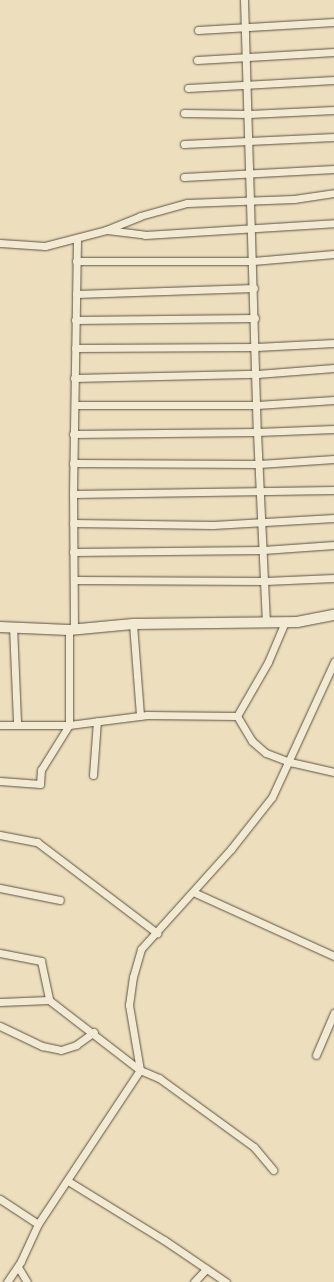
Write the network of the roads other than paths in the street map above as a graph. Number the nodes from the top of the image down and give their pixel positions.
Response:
1 (244, 0) edge
2 (334, 22) edge
3 (243, 25) junction
4 (198, 30) dead end
5 (334, 52) edge
6 (246, 56) junction
7 (197, 60) dead end
8 (334, 80) edge
9 (247, 84) junction
10 (188, 88) dead end
11 (334, 110) edge
12 (184, 113) dead end
13 (249, 114) junction
14 (334, 137) edge
15 (249, 142) junction
16 (184, 144) dead end
17 (334, 169) edge
18 (250, 172) junction
19 (184, 177) dead end
20 (334, 193) edge
21 (251, 201) junction
22 (334, 223) edge
23 (252, 228) junction
24 (106, 230) junction
25 (77, 238) junction
26 (0, 243) edge
27 (334, 254) edge
28 (76, 261) junction
29 (253, 261) junction
30 (254, 288) junction
31 (76, 294) junction
32 (255, 318) junction
33 (75, 320) junction
34 (334, 343) edge
35 (256, 347) junction
36 (75, 348) junction
37 (334, 368) edge
38 (257, 374) junction
39 (74, 378) junction
40 (334, 400) edge
41 (75, 405) junction
42 (257, 405) junction
43 (334, 429) edge
44 (257, 432) junction
45 (73, 434) junction
46 (334, 459) edge
47 (73, 463) junction
48 (259, 464) junction
49 (334, 490) edge
50 (260, 492) junction
51 (73, 494) junction
52 (334, 518) edge
53 (72, 523) junction
54 (262, 523) junction
55 (334, 545) edge
56 (263, 550) junction
57 (73, 552) junction
58 (334, 578) edge
59 (74, 580) junction
60 (265, 581) junction
61 (334, 615) edge
62 (285, 622) junction
63 (266, 623) junction
64 (133, 624) junction
65 (13, 626) junction
66 (0, 627) edge
67 (72, 630) junction
68 (334, 662) edge
69 (140, 716) junction
70 (237, 716) junction
71 (97, 721) junction
72 (17, 723) junction
73 (0, 725) edge
74 (69, 725) junction
75 (290, 762) junction
76 (334, 772) edge
77 (93, 775) dead end
78 (0, 781) edge
79 (0, 835) edge
80 (0, 888) edge
81 (193, 892) junction
82 (60, 900) dead end
83 (157, 933) junction
84 (0, 953) edge
85 (334, 956) edge
86 (49, 1000) junction
87 (0, 1002) edge
88 (334, 1013) edge
89 (0, 1026) edge
90 (94, 1032) junction
91 (316, 1056) dead end
92 (140, 1070) junction
93 (273, 1170) dead end
94 (68, 1181) junction
95 (0, 1199) edge
96 (38, 1224) junction
97 (18, 1267) junction
98 (206, 1269) junction
99 (6, 1282) edge
100 (27, 1282) edge
101 (194, 1282) edge
102 (226, 1282) edge

1 - 3 street
2 - 3 street
3 - 4 street
3 - 6 street
5 - 6 street
6 - 7 street
6 - 9 street
8 - 9 street
9 - 10 street
9 - 13 street
11 - 13 street
12 - 13 street
13 - 15 street
14 - 15 street
15 - 16 street
15 - 18 street
17 - 18 street
18 - 19 street
18 - 21 street
20 - 21 street
21 - 23 street
21 - 24 street
22 - 23 street
23 - 24 street
23 - 29 street
24 - 25 street
25 - 26 street
25 - 28 street
27 - 29 street
28 - 29 street
28 - 31 street
29 - 30 street
30 - 31 street
30 - 32 street
31 - 33 street
32 - 33 street
32 - 35 street
33 - 36 street
34 - 35 street
35 - 36 street
35 - 38 street
36 - 39 street
37 - 38 street
38 - 39 street
38 - 42 street
39 - 41 street
40 - 42 street
41 - 42 street
41 - 45 street
42 - 44 street
43 - 44 street
44 - 45 street
44 - 48 street
45 - 47 street
46 - 48 street
47 - 48 street
47 - 51 street
48 - 50 street
49 - 50 street
50 - 51 street
50 - 54 street
51 - 53 street
52 - 54 street
53 - 54 street
53 - 57 street
54 - 56 street
55 - 56 street
56 - 57 street
56 - 60 street
57 - 59 street
58 - 60 street
59 - 60 street
59 - 67 street
60 - 63 street
61 - 62 street
62 - 63 street
62 - 70 street
63 - 64 street
64 - 67 street
64 - 69 street
65 - 66 street
65 - 67 street
65 - 72 street
67 - 74 street
68 - 75 street
69 - 70 street
69 - 71 street
70 - 75 street
71 - 74 street
71 - 77 street
72 - 73 street
72 - 74 street
74 - 78 street
75 - 76 street
75 - 81 street
79 - 83 street
80 - 82 street
81 - 83 street
81 - 85 street
83 - 92 street
84 - 86 street
86 - 87 street
86 - 90 street
88 - 91 street
89 - 90 street
90 - 92 street
92 - 93 street
92 - 94 street
94 - 96 street
94 - 98 street
95 - 96 street
96 - 97 street
97 - 99 street
97 - 100 street
98 - 101 street
98 - 102 street

